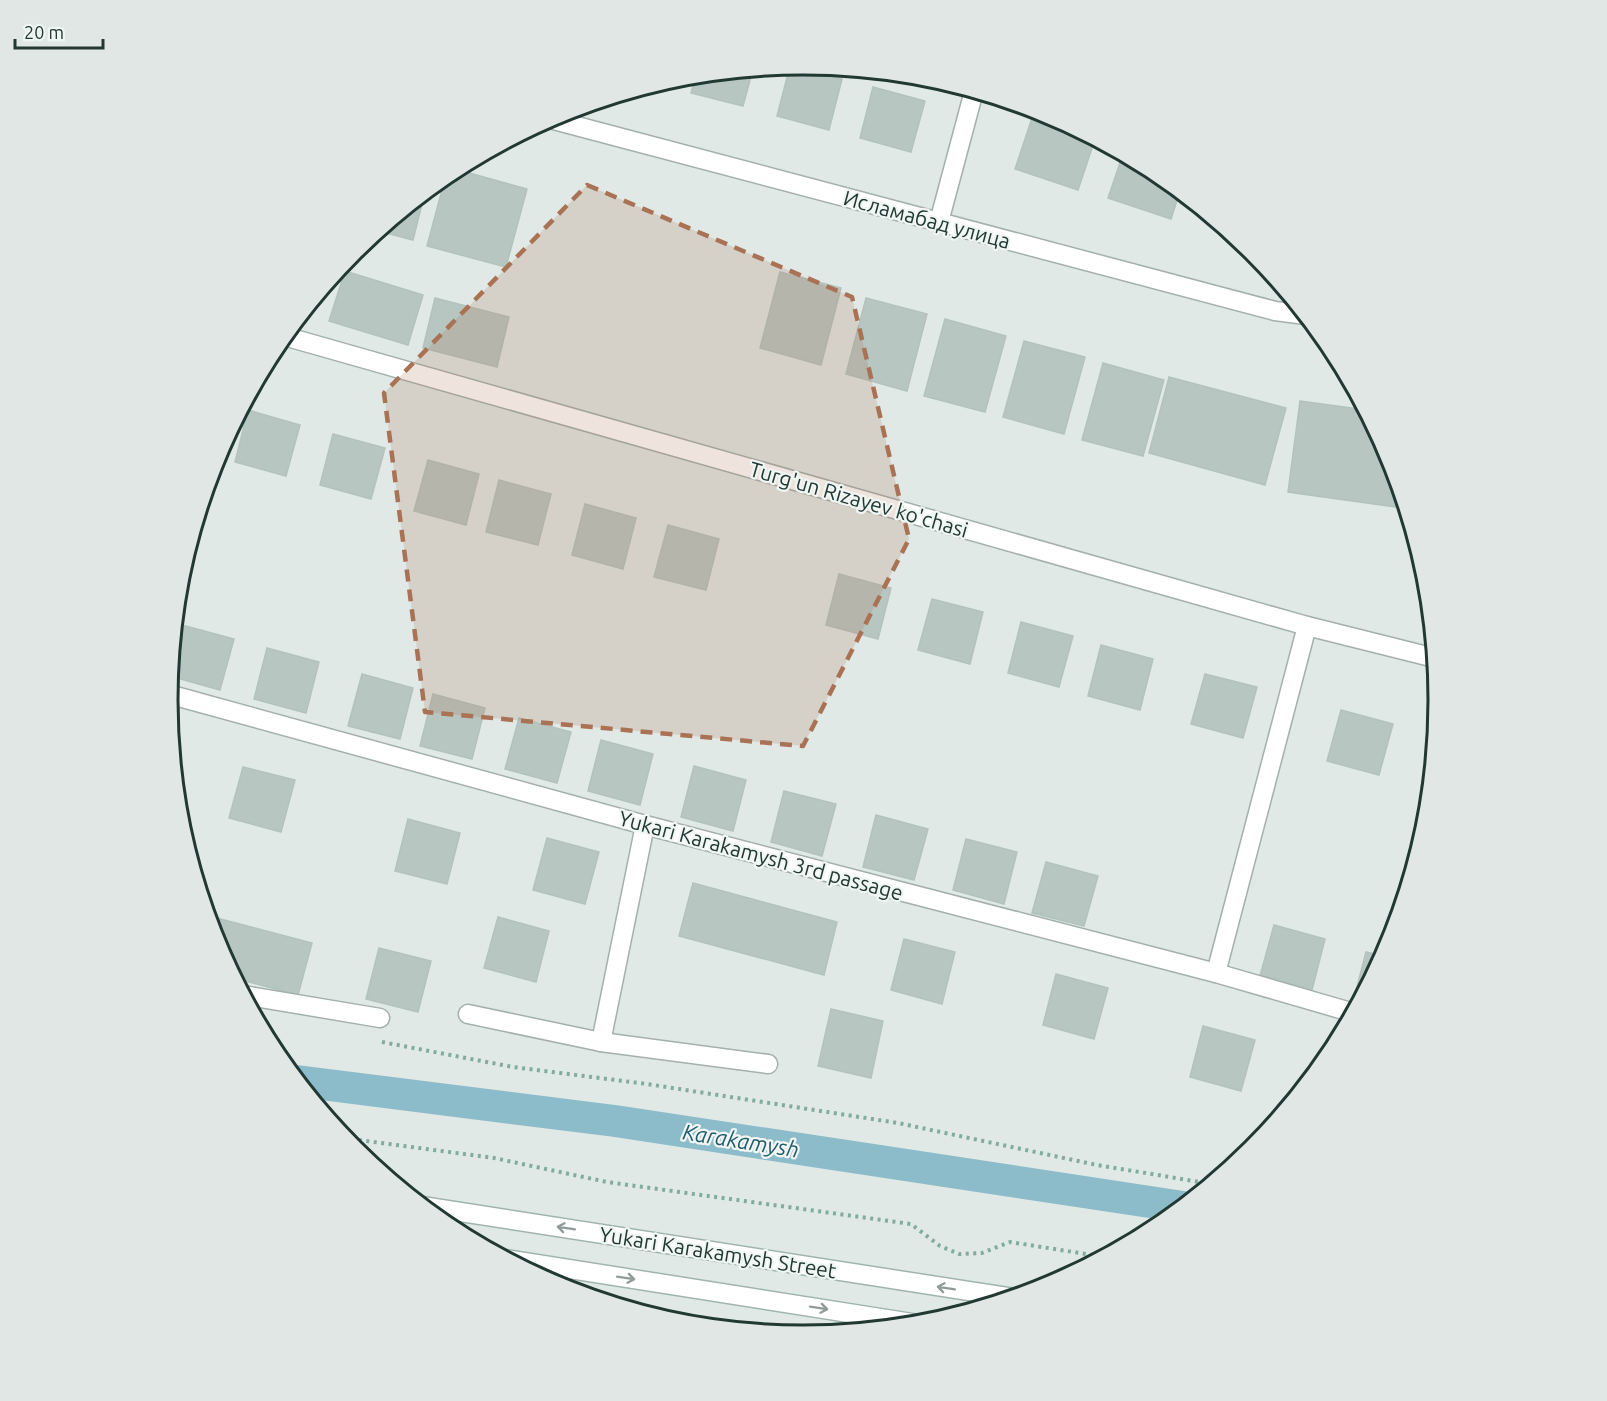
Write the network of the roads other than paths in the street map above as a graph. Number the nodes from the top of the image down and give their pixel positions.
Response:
1 (972, 98) edge
2 (564, 123) edge
3 (939, 222) junction
4 (1295, 314) edge
5 (293, 339) edge
6 (1307, 626) junction
7 (1428, 656) edge
8 (178, 697) edge
9 (645, 825) junction
10 (1216, 973) junction
11 (253, 997) edge
12 (1346, 1011) edge
13 (468, 1014) dead end
14 (380, 1018) dead end
15 (601, 1042) junction
16 (768, 1064) dead end
17 (439, 1209) edge
18 (531, 1263) edge
19 (997, 1295) edge
20 (895, 1319) edge

1 - 3 street
2 - 3 street, Исламабад улица
3 - 4 street, Исламабад улица
5 - 6 street, Turg'un Rizayev ko'chasi
6 - 7 street, Turg'un Rizayev ko'chasi
6 - 10 street
8 - 9 street, Yukari Karakamysh 3rd passage
9 - 10 street, Yukari Karakamysh 3rd passage
9 - 15 street
10 - 12 street, Yukari Karakamysh 3rd passage
11 - 14 street
13 - 15 street
15 - 16 street
19 -> 17 street, Yukari Karakamysh Street
18 -> 20 street, Yukari Karakamysh Street

